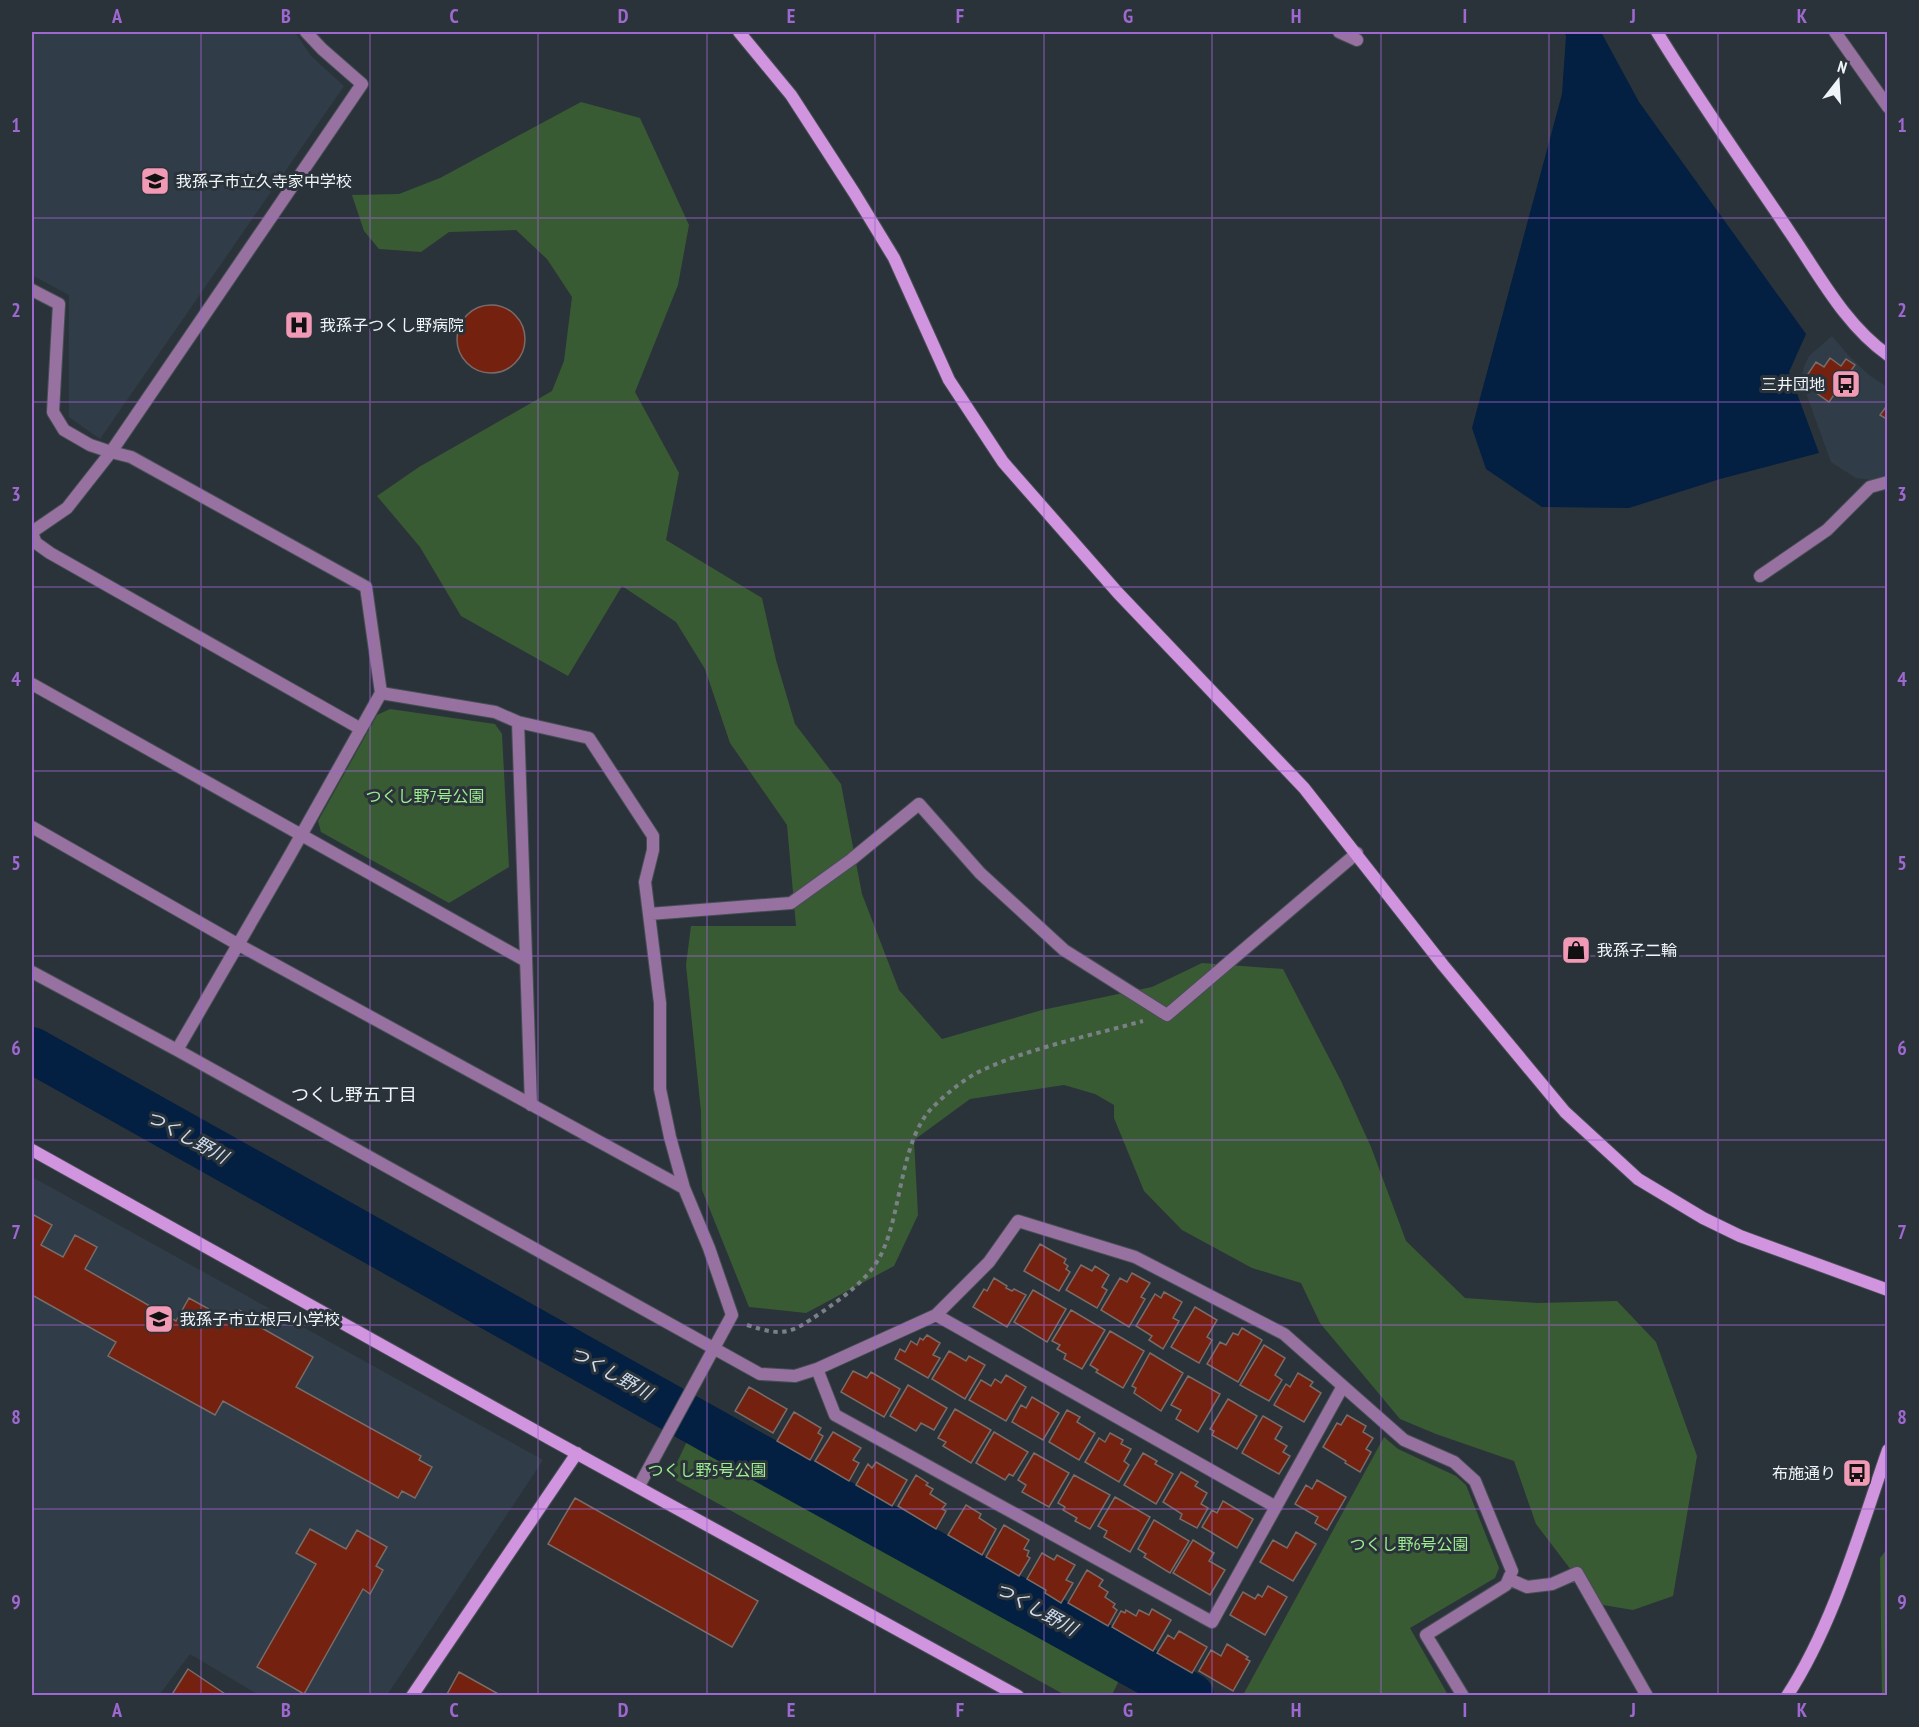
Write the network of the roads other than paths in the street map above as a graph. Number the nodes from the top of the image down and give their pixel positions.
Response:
1 (306, 32) edge
2 (739, 32) edge
3 (1339, 32) edge
4 (1657, 32) edge
5 (1835, 32) edge
6 (1357, 40) dead end
7 (1887, 107) edge
8 (32, 290) edge
9 (1887, 355) edge
10 (111, 452) junction
11 (1887, 482) edge
12 (32, 532) edge
13 (1760, 576) dead end
14 (32, 684) edge
15 (381, 693) junction
16 (518, 722) junction
17 (361, 729) junction
18 (32, 827) edge
19 (302, 835) junction
20 (1357, 854) junction
21 (649, 914) junction
22 (239, 945) junction
23 (526, 961) junction
24 (32, 972) edge
25 (177, 1050) junction
26 (531, 1105) junction
27 (32, 1150) edge
28 (684, 1188) junction
29 (1887, 1290) edge
30 (936, 1315) junction
31 (714, 1347) junction
32 (817, 1369) junction
33 (1343, 1386) junction
34 (1887, 1450) edge
35 (577, 1453) junction
36 (639, 1486) junction
37 (1276, 1507) junction
38 (1509, 1579) junction
39 (412, 1695) edge
40 (1018, 1695) edge
41 (1463, 1695) edge
42 (1647, 1695) edge
43 (1787, 1695) edge

1 - 10 street
2 - 20 street
3 - 6 street
4 - 9 street
5 - 7 street
8 - 10 street
10 - 12 street
10 - 15 street
11 - 13 street
12 - 17 street
14 - 19 street
15 - 16 street
15 - 17 street
16 - 21 street
16 - 23 street
17 - 19 street
18 - 22 street
19 - 22 street
19 - 23 street
20 - 21 street
20 - 29 street
21 - 28 street
22 - 25 street
22 - 26 street
23 - 26 street
24 - 25 street
25 - 31 street
26 - 28 street
27 - 35 street
28 - 31 street
30 - 32 street
30 - 33 street
30 - 37 street
31 - 32 street
31 - 36 street
32 - 37 street
33 - 37 street
33 - 38 street
34 - 43 street
35 - 36 street
35 - 39 street
36 - 40 street
38 - 41 street
38 - 42 street

